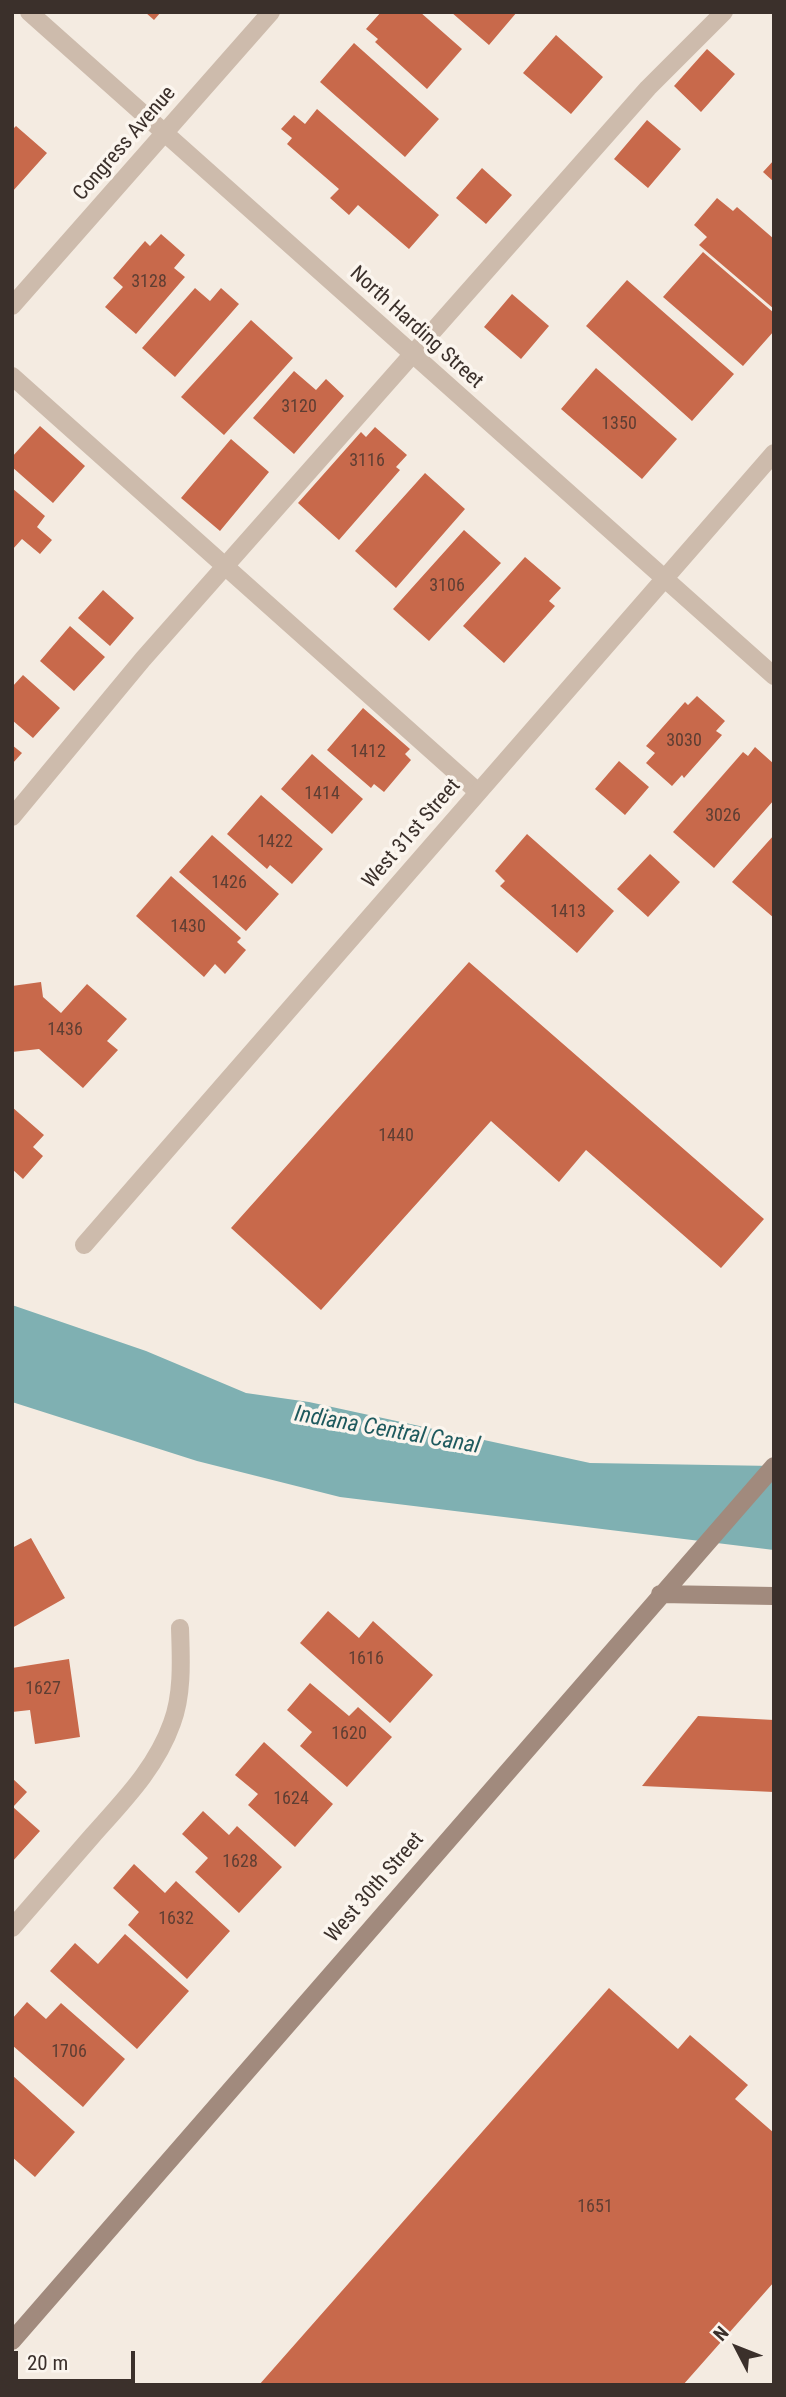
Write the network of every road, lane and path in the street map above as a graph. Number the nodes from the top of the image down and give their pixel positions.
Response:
1 (29, 12) edge
2 (271, 12) edge
3 (724, 12) edge
4 (164, 133) junction
5 (12, 306) edge
6 (413, 355) junction
7 (12, 376) edge
8 (774, 453) edge
9 (226, 566) junction
10 (664, 579) junction
11 (774, 676) edge
12 (478, 792) junction
13 (12, 817) edge
14 (84, 1245) dead end
15 (774, 1466) edge
16 (660, 1594) junction
17 (774, 1596) edge
18 (180, 1628) dead end
19 (12, 1928) edge
20 (12, 2341) edge

1 - 4 street, North Harding Street
2 - 4 street, Congress Avenue
3 - 6 street
4 - 5 street, Congress Avenue
4 - 6 street, North Harding Street
6 - 9 street
6 - 10 street, North Harding Street
7 - 9 street
8 - 10 street, West 31st Street
9 - 12 street
9 - 13 street
10 - 11 street, North Harding Street
10 - 12 street, West 31st Street
12 - 14 street, West 31st Street
15 - 16 main road, West 30th Street
16 - 17 main road
16 - 20 main road, West 30th Street
18 - 19 street

